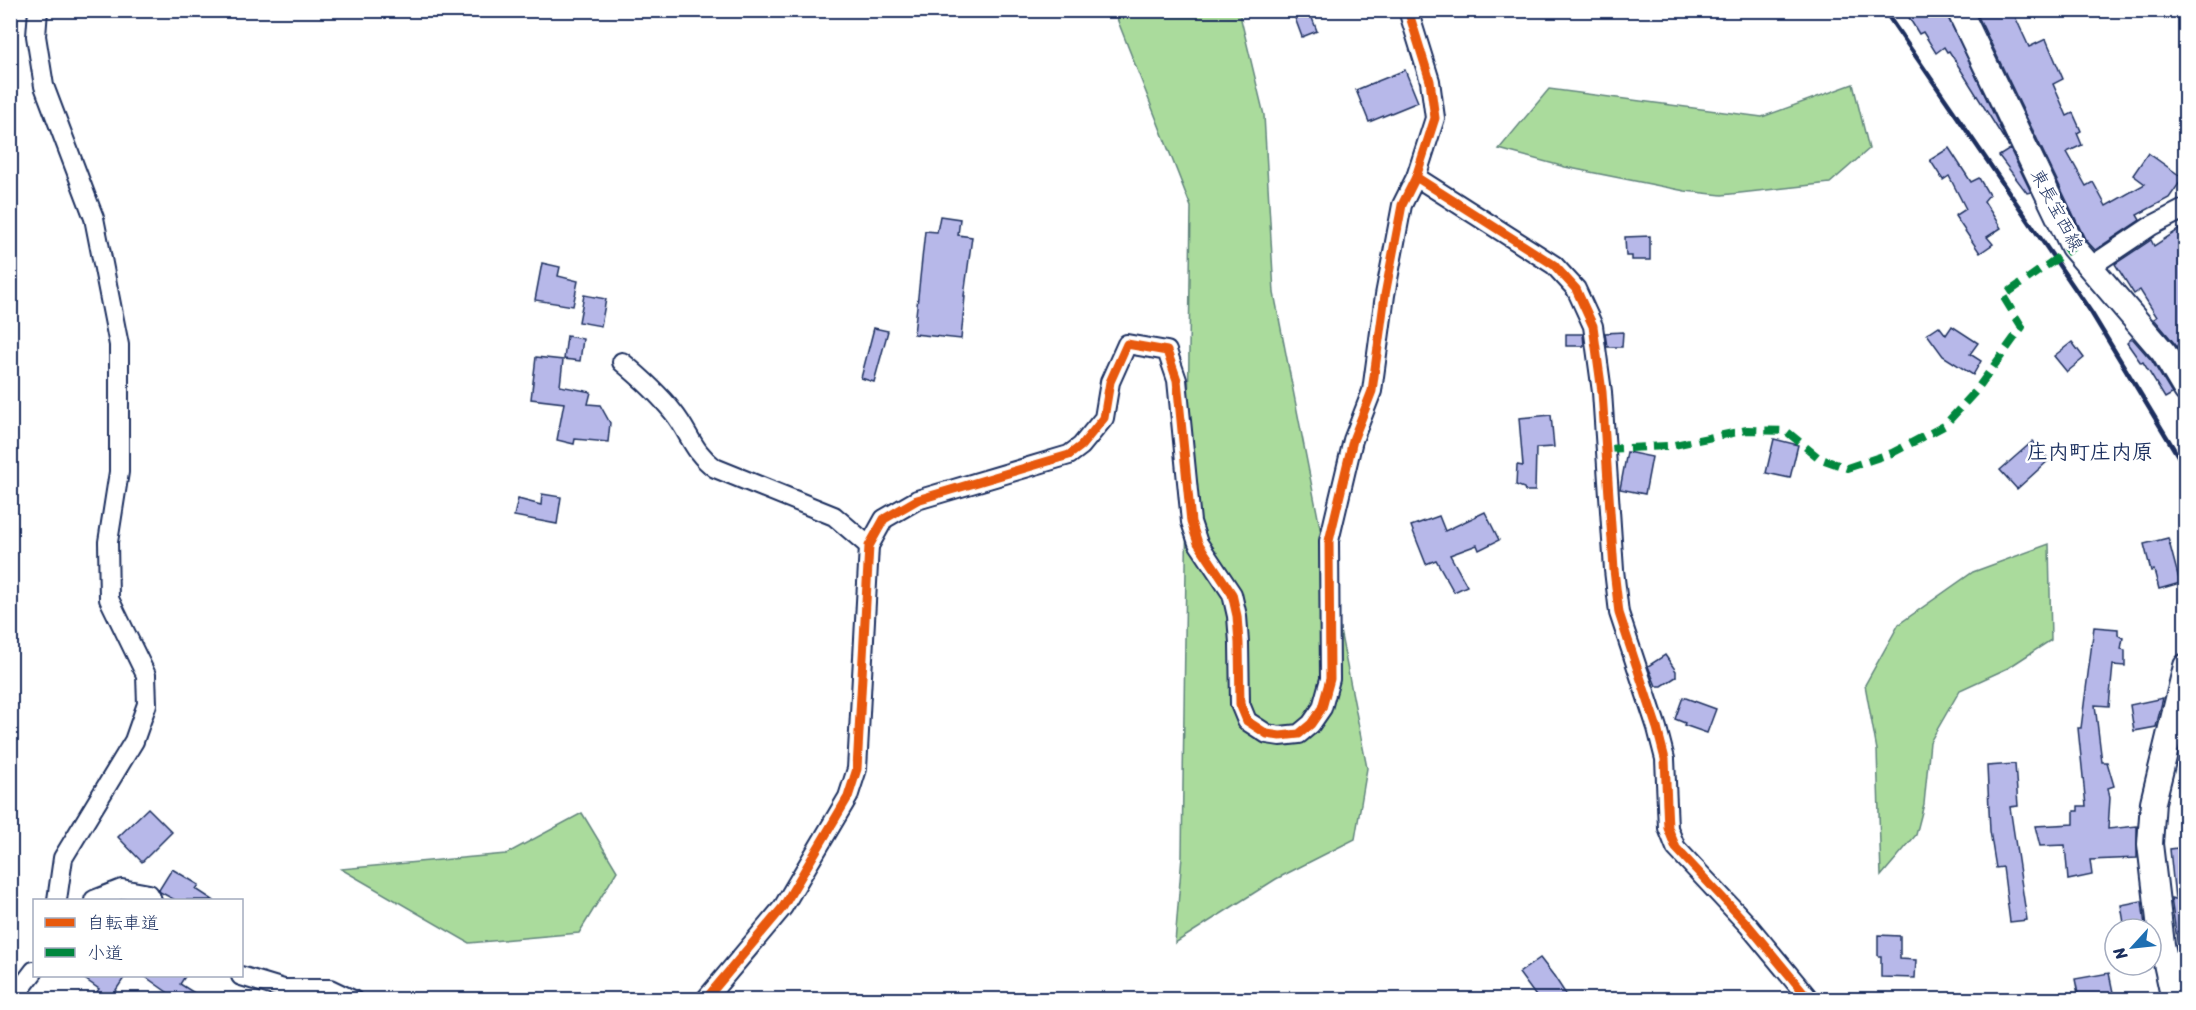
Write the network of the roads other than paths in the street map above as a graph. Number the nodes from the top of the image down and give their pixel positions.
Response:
1 (38, 10) edge
2 (1408, 10) edge
3 (1959, 10) edge
4 (1416, 177) junction
5 (2186, 208) edge
6 (2090, 267) junction
7 (622, 362) dead end
8 (2186, 390) edge
9 (869, 546) junction
10 (2186, 666) edge
11 (57, 899) edge
12 (97, 899) edge
13 (152, 899) edge
14 (33, 971) edge
15 (243, 976) edge
16 (12, 999) edge
17 (353, 999) edge
18 (705, 999) edge
19 (1810, 999) edge
20 (2174, 999) edge

1 - 11 street
2 - 4 street
3 - 6 main road, 東長宝西線
4 - 9 street
4 - 19 street
5 - 6 street
6 - 8 main road, 東長宝西線
7 - 9 street
9 - 18 street
10 - 20 main road
12 - 13 street
14 - 16 street
15 - 17 street

